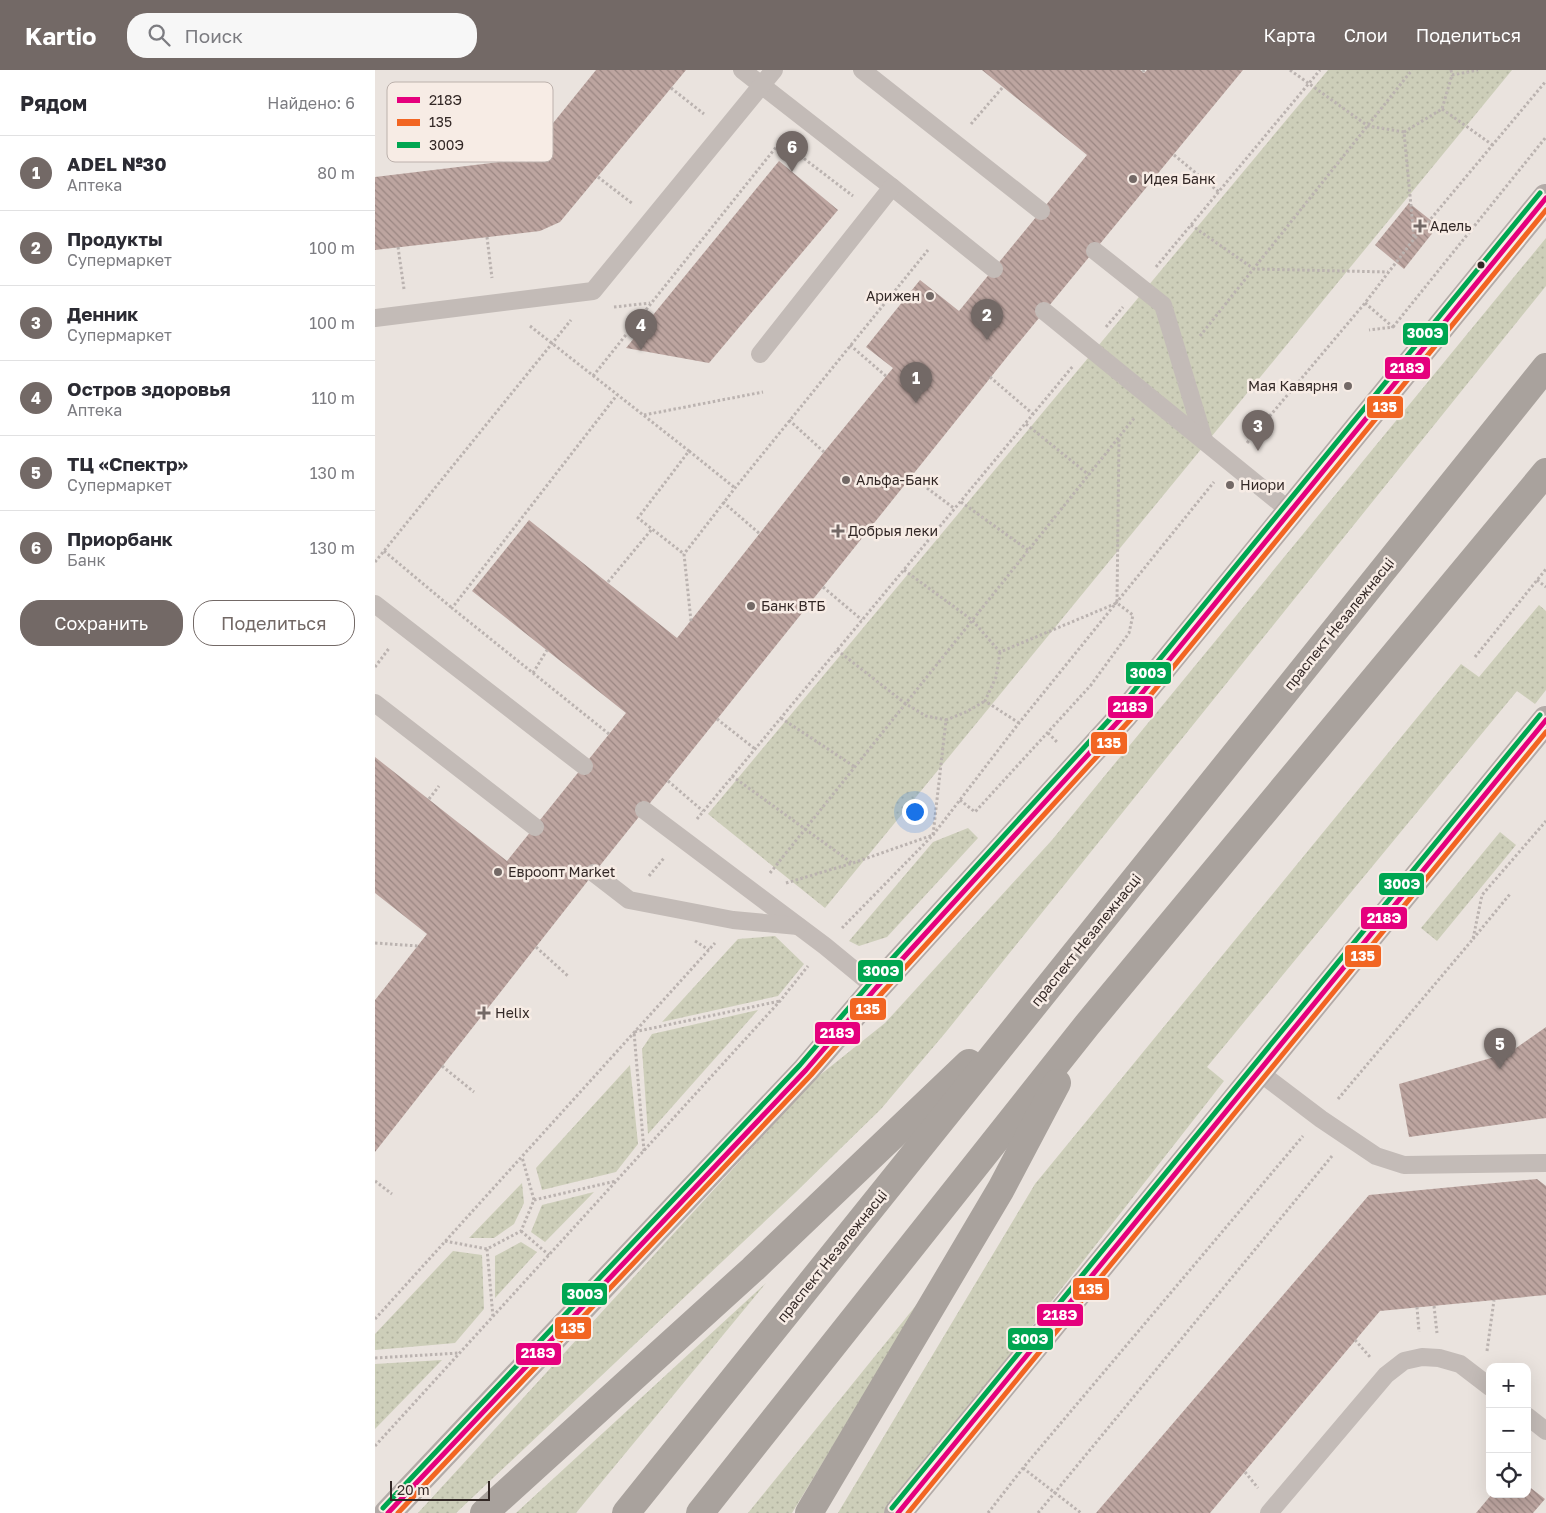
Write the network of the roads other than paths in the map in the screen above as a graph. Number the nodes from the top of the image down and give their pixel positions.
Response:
1 (742, 70) edge
2 (774, 70) edge
3 (862, 70) edge
4 (762, 84) junction
5 (892, 187) junction
6 (1546, 198) edge
7 (1041, 211) dead end
8 (1095, 251) dead end
9 (993, 269) dead end
10 (1044, 311) dead end
11 (375, 318) edge
12 (760, 354) dead end
13 (1546, 367) edge
14 (1203, 440) junction
15 (1546, 472) edge
16 (1290, 511) junction
17 (375, 604) edge
18 (375, 703) edge
19 (1546, 720) edge
20 (584, 766) dead end
21 (644, 810) dead end
22 (535, 827) dead end
23 (594, 873) dead end
24 (798, 926) junction
25 (1049, 986) junction
26 (876, 988) junction
27 (1087, 1025) junction
28 (1259, 1072) junction
29 (1546, 1163) edge
30 (1486, 1384) edge
31 (1531, 1419) edge
32 (1546, 1431) edge
33 (388, 1513) edge
34 (484, 1513) edge
35 (626, 1513) edge
36 (700, 1513) edge
37 (809, 1513) edge
38 (898, 1513) edge
39 (1269, 1513) edge

1 - 4 lane
2 - 4 lane
3 - 7 lane
4 - 5 lane
4 - 11 lane
5 - 9 lane
5 - 12 lane
6 - 16 main road
8 - 14 lane
10 - 14 lane
13 - 25 highway, праспект Незалежнасці
14 - 16 lane
15 - 27 highway
16 - 26 main road
17 - 20 lane
18 - 22 lane
19 - 28 main road
21 - 24 lane
23 - 24 lane
24 - 26 lane
25 - 34 highway
25 - 35 highway, праспект Незалежнасці
26 - 33 main road
27 - 36 highway
27 - 37 highway
28 - 29 lane
28 - 38 main road
30 - 39 lane
31 - 32 lane

